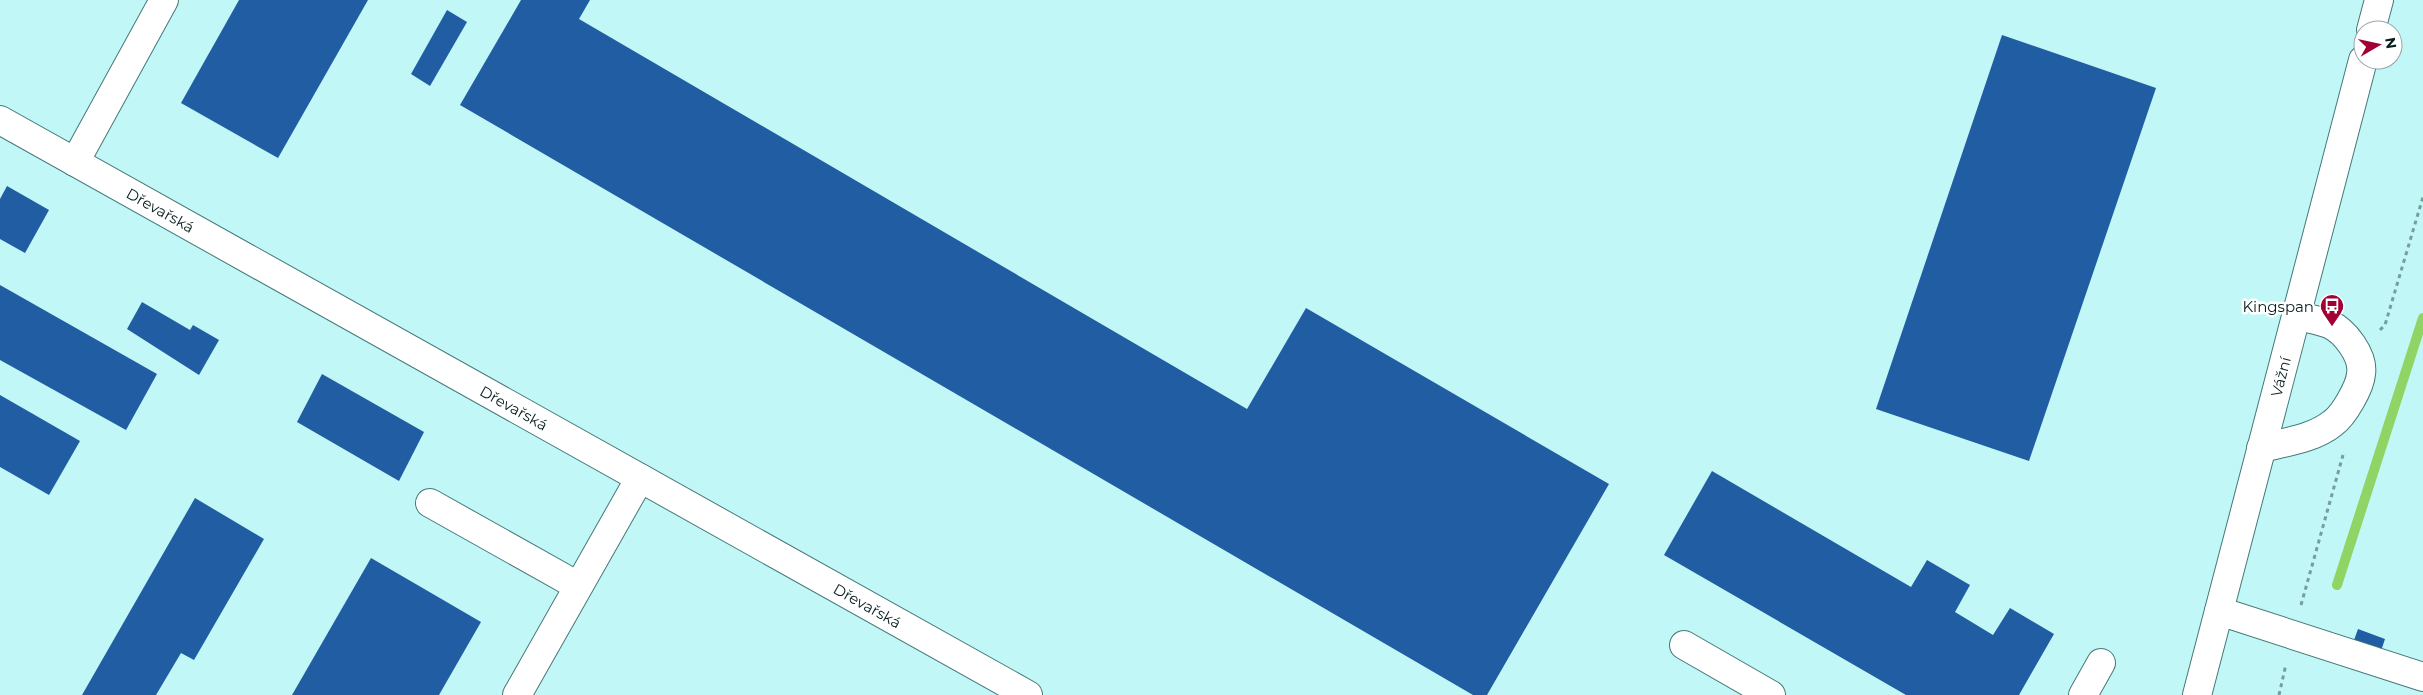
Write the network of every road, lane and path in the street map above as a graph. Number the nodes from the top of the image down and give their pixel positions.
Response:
1 (164, 0) edge
2 (2379, 0) edge
3 (2374, 20) edge
4 (2360, 70) edge
5 (0, 120) edge
6 (75, 162) junction
7 (2423, 197) edge
8 (2296, 316) junction
9 (2357, 354) junction
10 (2334, 423) junction
11 (2261, 448) junction
12 (640, 478) junction
13 (430, 503) dead end
14 (578, 586) junction
15 (2219, 611) junction
16 (2293, 636) junction
17 (1684, 645) dead end
18 (2101, 663) dead end
19 (2423, 677) edge
20 (517, 695) edge
21 (1028, 695) edge
22 (1771, 695) edge
23 (2083, 695) edge
24 (2197, 695) edge
25 (2279, 695) edge

1 - 6 street
2 - 3 street
4 - 8 street, Vážní
5 - 6 street, Dřevařská
6 - 12 street, Dřevařská
7 - 9 path
8 - 9 street
8 - 11 street, Vážní
9 - 10 street
10 - 11 street
10 - 16 path
11 - 15 street, Vážní
12 - 14 street
12 - 21 street, Dřevařská
13 - 14 street
14 - 20 street
15 - 16 street
15 - 24 street, Vážní
16 - 19 street
16 - 25 path
17 - 22 street
18 - 23 street

